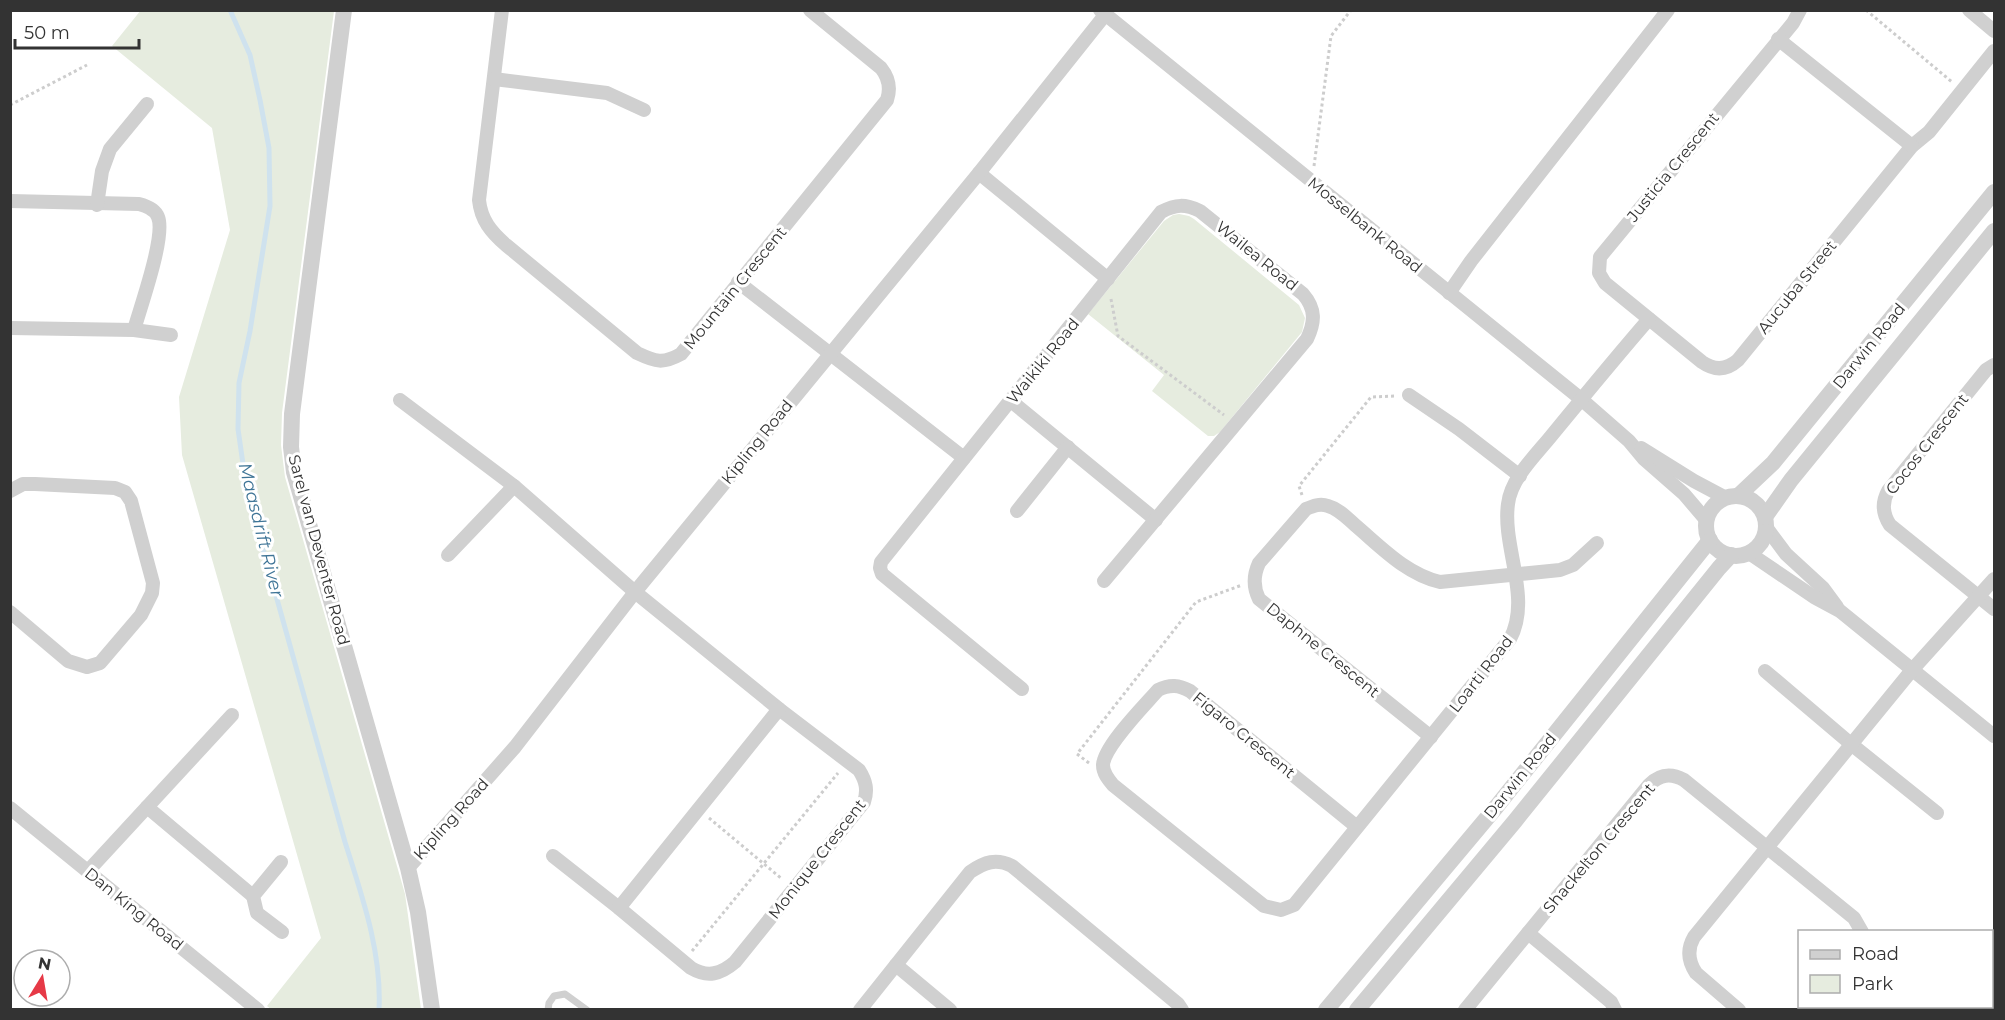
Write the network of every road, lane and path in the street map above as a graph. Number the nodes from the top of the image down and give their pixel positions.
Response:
1 (344, 10) edge
2 (502, 10) edge
3 (810, 10) edge
4 (1351, 10) edge
5 (1668, 10) edge
6 (1800, 10) edge
7 (1866, 10) edge
8 (1969, 10) edge
9 (1104, 12) edge
10 (1995, 31) edge
11 (1779, 39) junction
12 (1995, 51) edge
13 (87, 65) dead end
14 (494, 79) junction
15 (1963, 91) junction
16 (147, 104) dead end
17 (10, 105) edge
18 (644, 110) dead end
19 (1912, 146) junction
20 (979, 174) junction
21 (1308, 178) junction
22 (1995, 192) edge
23 (10, 201) edge
24 (97, 204) junction
25 (1995, 231) edge
26 (1108, 279) junction
27 (738, 282) junction
28 (1449, 293) junction
29 (1649, 319) junction
30 (10, 328) edge
31 (134, 330) junction
32 (171, 335) dead end
33 (829, 354) junction
34 (1995, 365) edge
35 (1409, 395) joint
36 (1581, 399) junction
37 (400, 400) dead end
38 (1011, 401) junction
39 (1236, 424) junction
40 (1629, 441) junction
41 (1068, 447) junction
42 (964, 458) junction
43 (1520, 476) junction
44 (514, 486) junction
45 (10, 491) edge
46 (1732, 497) junction
47 (1306, 509) junction
48 (1017, 511) dead end
49 (1156, 520) junction
50 (1707, 522) junction
51 (1765, 522) junction
52 (1710, 540) junction
53 (1597, 543) dead end
54 (1749, 553) junction
55 (448, 555) dead end
56 (1731, 555) junction
57 (1515, 574) junction
58 (1995, 579) edge
59 (1254, 580) junction
60 (1104, 581) dead end
61 (635, 592) junction
62 (1979, 597) junction
63 (1995, 609) edge
64 (1840, 611) junction
65 (10, 612) edge
66 (1912, 669) junction
67 (1765, 671) dead end
68 (1022, 689) dead end
69 (779, 709) junction
70 (232, 716) dead end
71 (1995, 736) edge
72 (1431, 737) junction
73 (1851, 744) junction
74 (847, 761) junction
75 (1104, 773) junction
76 (147, 807) junction
77 (10, 808) edge
78 (698, 809) junction
79 (1937, 813) dead end
80 (1357, 827) junction
81 (1767, 847) junction
82 (553, 856) dead end
83 (281, 862) dead end
84 (763, 863) junction
85 (408, 868) junction
86 (88, 871) junction
87 (794, 889) junction
88 (253, 896) junction
89 (619, 908) junction
90 (1861, 930) edge
91 (282, 932) dead end
92 (1528, 933) junction
93 (684, 962) junction
94 (896, 965) junction
95 (258, 1010) edge
96 (432, 1010) edge
97 (548, 1010) edge
98 (587, 1010) edge
99 (860, 1010) edge
100 (950, 1010) edge
101 (1182, 1010) edge
102 (1326, 1010) edge
103 (1357, 1010) edge
104 (1465, 1010) edge
105 (1615, 1010) edge
106 (1739, 1010) edge

1 - 85 street, Sarel van Deventer Road
2 - 14 street, Mountain Crescent
3 - 27 street, Mountain Crescent
4 - 21 path
5 - 28 street
6 - 11 street, Justicia Crescent
7 - 15 path
8 - 10 street
9 - 20 street, Kipling Road
9 - 21 street, Mosselbank Road
11 - 19 street
11 - 29 street, Justicia Crescent
12 - 15 street, Aucuba Street
13 - 17 path
14 - 18 street
14 - 27 street, Mountain Crescent
15 - 19 street, Aucuba Street
16 - 24 street
19 - 29 street, Aucuba Street
20 - 26 street
20 - 33 street, Kipling Road
21 - 28 street, Mosselbank Road
22 - 46 street, Darwin Road
23 - 24 street
24 - 31 street
25 - 51 street, Darwin Road
26 - 38 street, Waikiki Road
26 - 39 path
26 - 39 street, Wailea Road
27 - 33 street
28 - 36 street, Mosselbank Road
29 - 36 street
30 - 31 street
31 - 32 street
33 - 42 street
33 - 61 street, Kipling Road
34 - 62 street, Cocos Crescent
35 - 43 street
35 - 47 path
36 - 40 street, Mosselbank Road
36 - 43 street, Loarti Road
37 - 44 street, Monique Crescent
38 - 41 street
38 - 42 street, Waikiki Road
39 - 49 street, Wailea Road
40 - 46 street, Mosselbank Road
40 - 50 street, Mosselbank Road
41 - 48 street
41 - 49 street
42 - 68 street, Waikiki Road
43 - 57 street, Loarti Road
44 - 55 street
44 - 61 street, Monique Crescent
45 - 65 street
46 - 50 street
46 - 51 street
47 - 57 street
47 - 59 street
49 - 60 street, Wailea Road
50 - 52 street
51 - 54 street
51 - 64 street
52 - 56 street
52 - 102 street, Darwin Road
53 - 57 street
54 - 56 street
54 - 64 street
56 - 103 street, Darwin Road
57 - 72 street, Loarti Road
58 - 62 street
59 - 72 street, Daphne Crescent
59 - 75 path
61 - 69 street, Monique Crescent
61 - 85 street, Kipling Road
62 - 63 street
62 - 66 street
64 - 66 street
66 - 71 street
66 - 73 street
67 - 73 street
69 - 74 street, Monique Crescent
69 - 78 street
70 - 76 street
72 - 80 street, Loarti Road
73 - 79 street
73 - 81 street
74 - 84 path
74 - 87 street, Monique Crescent
75 - 80 street, Loarti Road
75 - 80 street, Figaro Crescent
76 - 86 street
76 - 88 street
77 - 86 street, Dan King Road
78 - 84 path
78 - 89 street
81 - 90 street, Shackelton Crescent
81 - 92 street, Shackelton Crescent
81 - 106 street
82 - 89 street, Monique Crescent
83 - 88 street
84 - 87 path
84 - 93 path
85 - 96 street, Sarel van Deventer Road
86 - 95 street, Dan King Road
87 - 93 street, Monique Crescent
88 - 91 street
89 - 93 street, Monique Crescent
92 - 104 street, Shackelton Crescent
92 - 105 street
94 - 99 street
94 - 100 street
94 - 101 street
97 - 98 lane

